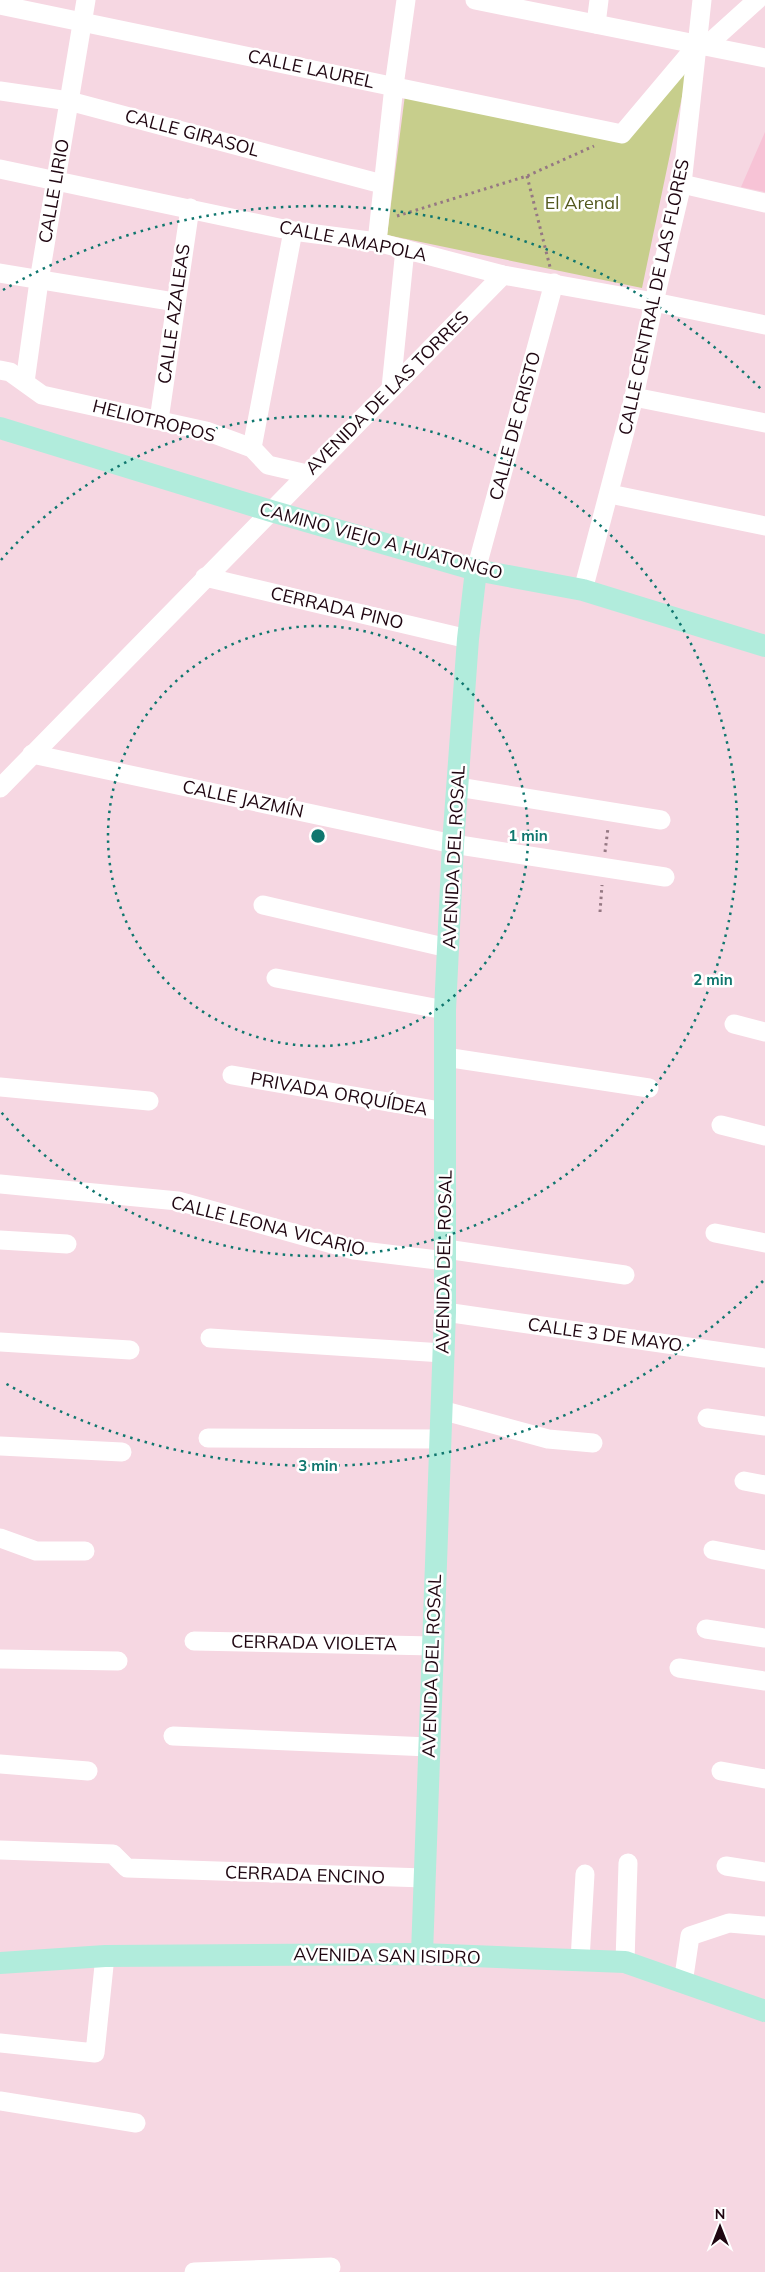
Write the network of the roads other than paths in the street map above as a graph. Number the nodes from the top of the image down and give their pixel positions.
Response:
1 (86, 0) edge
2 (406, 0) edge
3 (475, 0) edge
4 (599, 0) edge
5 (702, 0) edge
6 (757, 0) edge
7 (502, 3) edge
8 (0, 5) edge
9 (83, 22) junction
10 (596, 24) junction
11 (702, 45) junction
12 (765, 58) edge
13 (394, 86) junction
14 (0, 91) edge
15 (70, 101) junction
16 (0, 169) edge
17 (57, 180) junction
18 (382, 184) junction
19 (682, 184) junction
20 (765, 203) edge
21 (190, 208) junction
22 (294, 231) junction
23 (377, 242) junction
24 (405, 249) junction
25 (0, 273) edge
26 (503, 275) junction
27 (39, 281) junction
28 (554, 283) junction
29 (175, 302) junction
30 (654, 302) junction
31 (765, 325) edge
32 (0, 370) edge
33 (24, 382) junction
34 (391, 388) junction
35 (634, 397) junction
36 (159, 420) junction
37 (765, 423) edge
38 (0, 428) edge
39 (252, 448) junction
40 (307, 474) junction
41 (610, 494) junction
42 (271, 511) junction
43 (765, 526) edge
44 (476, 570) junction
45 (205, 577) junction
46 (583, 590) junction
47 (468, 639) junction
48 (765, 646) edge
49 (32, 754) junction
50 (458, 787) junction
51 (0, 788) edge
52 (662, 820) dead end
53 (454, 844) junction
54 (665, 877) dead end
55 (263, 905) dead end
56 (448, 948) junction
57 (276, 978) dead end
58 (445, 1010) junction
59 (734, 1024) dead end
60 (765, 1032) edge
61 (445, 1056) junction
62 (232, 1075) dead end
63 (0, 1087) edge
64 (648, 1088) dead end
65 (150, 1101) dead end
66 (446, 1112) junction
67 (720, 1125) dead end
68 (765, 1136) edge
69 (0, 1184) edge
70 (715, 1233) dead end
71 (0, 1240) edge
72 (765, 1243) edge
73 (67, 1244) dead end
74 (446, 1255) junction
75 (625, 1275) dead end
76 (445, 1312) junction
77 (210, 1338) dead end
78 (0, 1342) edge
79 (130, 1350) dead end
80 (443, 1353) junction
81 (765, 1358) edge
82 (440, 1410) junction
83 (707, 1418) dead end
84 (765, 1426) edge
85 (208, 1438) dead end
86 (439, 1439) junction
87 (592, 1444) dead end
88 (0, 1446) edge
89 (122, 1452) dead end
90 (744, 1481) dead end
91 (765, 1485) edge
92 (0, 1538) edge
93 (713, 1550) dead end
94 (86, 1551) dead end
95 (765, 1560) edge
96 (706, 1629) dead end
97 (765, 1638) edge
98 (194, 1642) dead end
99 (434, 1646) junction
100 (0, 1659) edge
101 (118, 1661) dead end
102 (679, 1668) dead end
103 (765, 1681) edge
104 (174, 1736) dead end
105 (429, 1747) junction
106 (0, 1764) edge
107 (88, 1771) dead end
108 (721, 1771) dead end
109 (765, 1779) edge
110 (0, 1850) edge
111 (628, 1863) dead end
112 (726, 1866) dead end
113 (765, 1872) edge
114 (585, 1874) dead end
115 (424, 1878) junction
116 (765, 1926) edge
117 (422, 1954) junction
118 (105, 1956) junction
119 (580, 1960) junction
120 (0, 1962) edge
121 (624, 1962) junction
122 (683, 1983) junction
123 (765, 2011) edge
124 (0, 2043) edge
125 (0, 2101) edge
126 (136, 2123) dead end
127 (331, 2267) dead end
128 (194, 2272) edge

1 - 9 street, CALLE LIRIO
2 - 13 street
3 - 7 street
4 - 10 street
5 - 11 street, CALLE CENTRAL DE LAS FLORES
6 - 11 street
7 - 10 street
8 - 9 street, CALLE LAUREL
9 - 13 street, CALLE LAUREL
9 - 15 street, CALLE LIRIO
10 - 11 street
11 - 12 street
11 - 13 street, CALLE LAUREL
11 - 19 street, CALLE CENTRAL DE LAS FLORES
13 - 18 street
14 - 15 street, CALLE GIRASOL
15 - 17 street, CALLE LIRIO
15 - 18 street, CALLE GIRASOL
16 - 17 street, CALLE AMAPOLA
17 - 21 street, CALLE AMAPOLA
17 - 27 street, CALLE LIRIO
18 - 23 street
19 - 20 street
19 - 30 street, CALLE CENTRAL DE LAS FLORES
21 - 22 street, CALLE AMAPOLA
21 - 29 street, CALLE AZALEAS
22 - 23 street, CALLE AMAPOLA
22 - 39 street
23 - 24 street, CALLE AMAPOLA
24 - 26 street, CALLE AMAPOLA
24 - 34 street
25 - 27 street
26 - 28 street, CALLE AMAPOLA
26 - 34 street, AVENIDA DE LAS TORRES
27 - 29 street
27 - 33 street, CALLE LIRIO
28 - 30 street, CALLE AMAPOLA
28 - 44 street, CALLE DE CRISTO
29 - 36 street, CALLE AZALEAS
30 - 31 street, CALLE AMAPOLA
30 - 35 street, CALLE CENTRAL DE LAS FLORES
32 - 33 street, HELIOTROPOS
33 - 36 street, HELIOTROPOS
34 - 40 street, AVENIDA DE LAS TORRES
35 - 37 street
35 - 41 street, CALLE CENTRAL DE LAS FLORES
36 - 39 street, HELIOTROPOS
38 - 42 main road, CAMINO VIEJO A HUATONGO
39 - 40 street, HELIOTROPOS
40 - 42 street, AVENIDA DE LAS TORRES
41 - 43 street
41 - 46 street, CALLE CENTRAL DE LAS FLORES
42 - 44 main road, CAMINO VIEJO A HUATONGO
42 - 45 street, AVENIDA DE LAS TORRES
44 - 46 main road, CAMINO VIEJO A HUATONGO
44 - 47 main road, AVENIDA DEL ROSAL
45 - 47 street, CERRADA PINO
45 - 49 street, AVENIDA DE LAS TORRES
46 - 48 main road, CAMINO VIEJO A HUATONGO
47 - 50 main road, AVENIDA DEL ROSAL
49 - 51 street, AVENIDA DE LAS TORRES
49 - 53 street, CALLE JAZMÍN
50 - 52 street
50 - 53 main road, AVENIDA DEL ROSAL
53 - 54 street, CALLE JAZMÍN
53 - 56 main road, AVENIDA DEL ROSAL
55 - 56 street
56 - 58 main road, AVENIDA DEL ROSAL
57 - 58 street
58 - 61 main road, AVENIDA DEL ROSAL
59 - 60 street
61 - 64 street
61 - 66 main road, AVENIDA DEL ROSAL
62 - 66 street, PRIVADA ORQUÍDEA
63 - 65 street
66 - 74 main road, AVENIDA DEL ROSAL
67 - 68 street
69 - 74 street, CALLE LEONA VICARIO
70 - 72 street
71 - 73 street
74 - 75 street, CALLE LEONA VICARIO
74 - 76 main road, AVENIDA DEL ROSAL
76 - 80 main road, AVENIDA DEL ROSAL
76 - 81 street, CALLE 3 DE MAYO
77 - 80 street
78 - 79 street
80 - 82 main road, AVENIDA DEL ROSAL
82 - 86 main road, AVENIDA DEL ROSAL
82 - 87 street
83 - 84 street
85 - 86 street
86 - 99 main road, AVENIDA DEL ROSAL
88 - 89 street
90 - 91 street
92 - 94 street
93 - 95 street
96 - 97 street
98 - 99 street, CERRADA VIOLETA
99 - 105 main road, AVENIDA DEL ROSAL
100 - 101 street
102 - 103 street
104 - 105 street
105 - 115 main road, AVENIDA DEL ROSAL
106 - 107 street
108 - 109 street
110 - 115 street, CERRADA ENCINO
111 - 121 street
112 - 113 street
114 - 119 street
115 - 117 main road, AVENIDA DEL ROSAL
116 - 122 street
117 - 118 main road, AVENIDA SAN ISIDRO
117 - 119 main road, AVENIDA SAN ISIDRO
118 - 120 main road, AVENIDA SAN ISIDRO
118 - 124 street
119 - 121 main road, AVENIDA SAN ISIDRO
121 - 122 main road, AVENIDA SAN ISIDRO
122 - 123 main road, AVENIDA SAN ISIDRO
125 - 126 street
127 - 128 street

